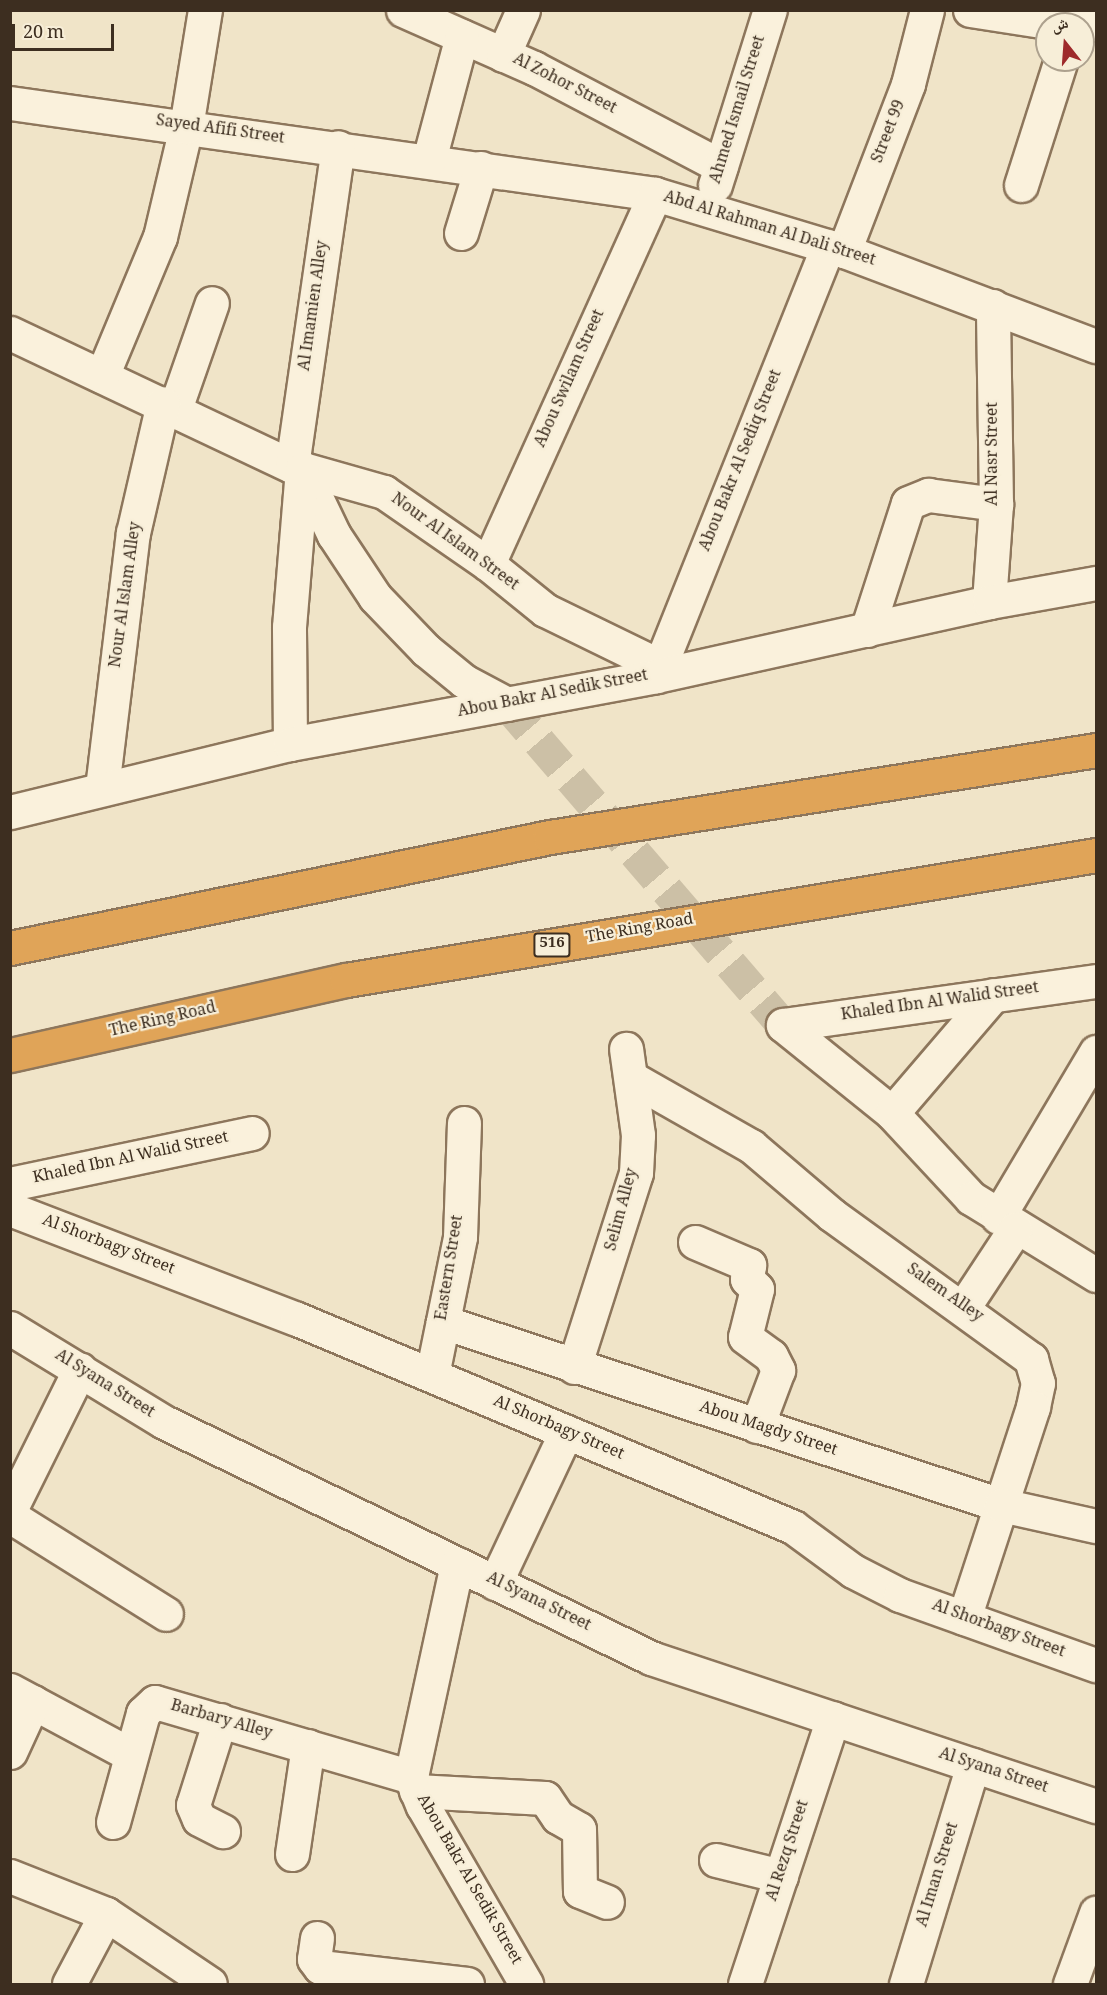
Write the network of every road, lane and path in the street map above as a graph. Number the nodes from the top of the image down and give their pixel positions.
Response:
1 (205, 10) edge
2 (403, 10) edge
3 (523, 10) edge
4 (770, 10) edge
5 (927, 10) edge
6 (970, 10) edge
7 (1035, 22) edge
8 (462, 36) junction
9 (503, 55) junction
10 (1058, 72) edge
11 (10, 103) edge
12 (186, 127) junction
13 (338, 147) junction
14 (429, 160) junction
15 (721, 166) junction
16 (481, 168) junction
17 (1020, 185) dead end
18 (655, 194) junction
19 (707, 210) junction
20 (461, 233) dead end
21 (836, 248) junction
22 (212, 303) dead end
23 (993, 306) junction
24 (10, 333) edge
25 (1096, 346) edge
26 (102, 376) junction
27 (169, 406) junction
28 (297, 467) junction
29 (996, 504) junction
30 (488, 564) junction
31 (1096, 583) edge
32 (989, 602) junction
33 (867, 630) junction
34 (658, 671) junction
35 (507, 704) junction
36 (290, 744) junction
37 (1096, 750) edge
38 (102, 788) junction
39 (10, 812) edge
40 (1096, 855) edge
41 (10, 948) edge
42 (1096, 981) edge
43 (993, 995) junction
44 (1096, 1052) edge
45 (10, 1055) edge
46 (629, 1064) joint
47 (892, 1113) junction
48 (465, 1123) dead end
49 (252, 1133) dead end
50 (10, 1184) edge
51 (10, 1209) edge
52 (1007, 1223) junction
53 (695, 1242) dead end
54 (1096, 1275) edge
55 (963, 1308) junction
56 (443, 1322) junction
57 (10, 1328) edge
58 (574, 1367) junction
59 (80, 1369) junction
60 (432, 1375) junction
61 (757, 1426) junction
62 (566, 1432) junction
63 (1001, 1505) junction
64 (10, 1510) edge
65 (10, 1516) edge
66 (1096, 1526) edge
67 (457, 1564) junction
68 (495, 1582) junction
69 (166, 1614) dead end
70 (964, 1618) junction
71 (1096, 1665) edge
72 (22, 1696) edge
73 (833, 1718) junction
74 (220, 1720) junction
75 (308, 1746) junction
76 (10, 1752) edge
77 (131, 1755) junction
78 (973, 1765) junction
79 (414, 1784) junction
80 (1096, 1806) edge
81 (113, 1822) dead end
82 (223, 1831) dead end
83 (292, 1854) dead end
84 (716, 1860) dead end
85 (10, 1876) edge
86 (781, 1876) junction
87 (608, 1902) dead end
88 (1096, 1913) edge
89 (106, 1914) junction
90 (317, 1938) dead end
91 (190, 1979) edge
92 (69, 1984) edge
93 (466, 1984) edge
94 (526, 1984) edge
95 (745, 1984) edge
96 (906, 1984) edge
97 (1070, 1984) edge

1 - 12 street
2 - 8 street, Al Zohor Street
3 - 9 street
4 - 15 street, Ahmed Ismail Street
5 - 21 street, Street 99
6 - 7 street
8 - 9 street, Al Zohor Street
8 - 14 street
9 - 15 street, Al Zohor Street
10 - 17 street
11 - 12 street, Sayed Afifi Street
12 - 13 street, Sayed Afifi Street
12 - 26 street
13 - 14 street, Sayed Afifi Street
13 - 28 street, Al Imamien Alley
14 - 16 street, Abd Al Rahman Al Dali Street
15 - 19 street, Ahmed Ismail Street
16 - 18 street, Abd Al Rahman Al Dali Street
16 - 20 street
18 - 19 street, Abd Al Rahman Al Dali Street
18 - 30 street, Abou Swilam Street
19 - 21 street, Abd Al Rahman Al Dali Street
21 - 23 street, Abd Al Rahman Al Dali Street
21 - 34 street, Abou Bakr Al Sediq Street
22 - 27 street, Nour Al Islam Alley
23 - 25 street, Abd Al Rahman Al Dali Street
23 - 29 street, Al Nasr Street
24 - 26 street, Nour Al Islam Street
26 - 27 street, Nour Al Islam Street
27 - 28 street, Nour Al Islam Street
27 - 38 street, Nour Al Islam Alley
28 - 30 street, Nour Al Islam Street
28 - 35 street
28 - 36 street, Al Imamien Alley
29 - 32 street, Al Nasr Street
29 - 33 street
30 - 34 street, Nour Al Islam Street
31 - 32 street, Abou Bakr Al Sedik Street
32 - 33 street, Abou Bakr Al Sedik Street
33 - 34 street, Abou Bakr Al Sedik Street
34 - 35 street, Abou Bakr Al Sedik Street
35 - 36 street, Abou Bakr Al Sedik Street
36 - 38 street, Abou Bakr Al Sedik Street
37 - 41 highway
38 - 39 street, Abou Bakr Al Sedik Street
40 - 45 highway, The Ring Road / 516
42 - 43 street, Khaled Ibn Al Walid Street
43 - 47 street
43 - 47 street, Khaled Ibn Al Walid Street
44 - 52 street
46 - 55 street, Salem Alley
46 - 58 street, Selim Alley
47 - 52 street
48 - 56 street, Eastern Street
49 - 50 street, Khaled Ibn Al Walid Street
51 - 60 street, Al Shorbagy Street
52 - 54 street
52 - 55 street
53 - 61 street
55 - 63 street, Salem Alley
56 - 58 street, Abou Magdy Street
56 - 60 street, Eastern Street
57 - 59 street, Al Syana Street
58 - 61 street, Abou Magdy Street
59 - 64 street
59 - 67 street, Al Syana Street
60 - 62 street, Al Shorbagy Street
61 - 63 street, Abou Magdy Street
62 - 68 street
62 - 70 street, Al Shorbagy Street
63 - 66 street, Abou Magdy Street
63 - 70 street, Salem Alley
65 - 69 street
67 - 68 street, Al Syana Street
67 - 79 street, Abou Bakr Al Sedik Street
68 - 73 street, Al Syana Street
70 - 71 street, Al Shorbagy Street
72 - 76 street
72 - 77 street
73 - 78 street, Al Syana Street
73 - 86 street, Al Rezq Street
74 - 75 street, Barbary Alley
74 - 77 street, Barbary Alley
74 - 82 street
75 - 79 street, Barbary Alley
75 - 83 street
77 - 81 street, Barbary Alley
78 - 80 street, Al Syana Street
78 - 96 street, Al Iman Street
79 - 87 street, Barbary Alley
79 - 94 street, Abou Bakr Al Sedik Street
84 - 86 street
85 - 89 street
86 - 95 street, Al Rezq Street
88 - 97 street
89 - 91 street
89 - 92 street
90 - 93 street

